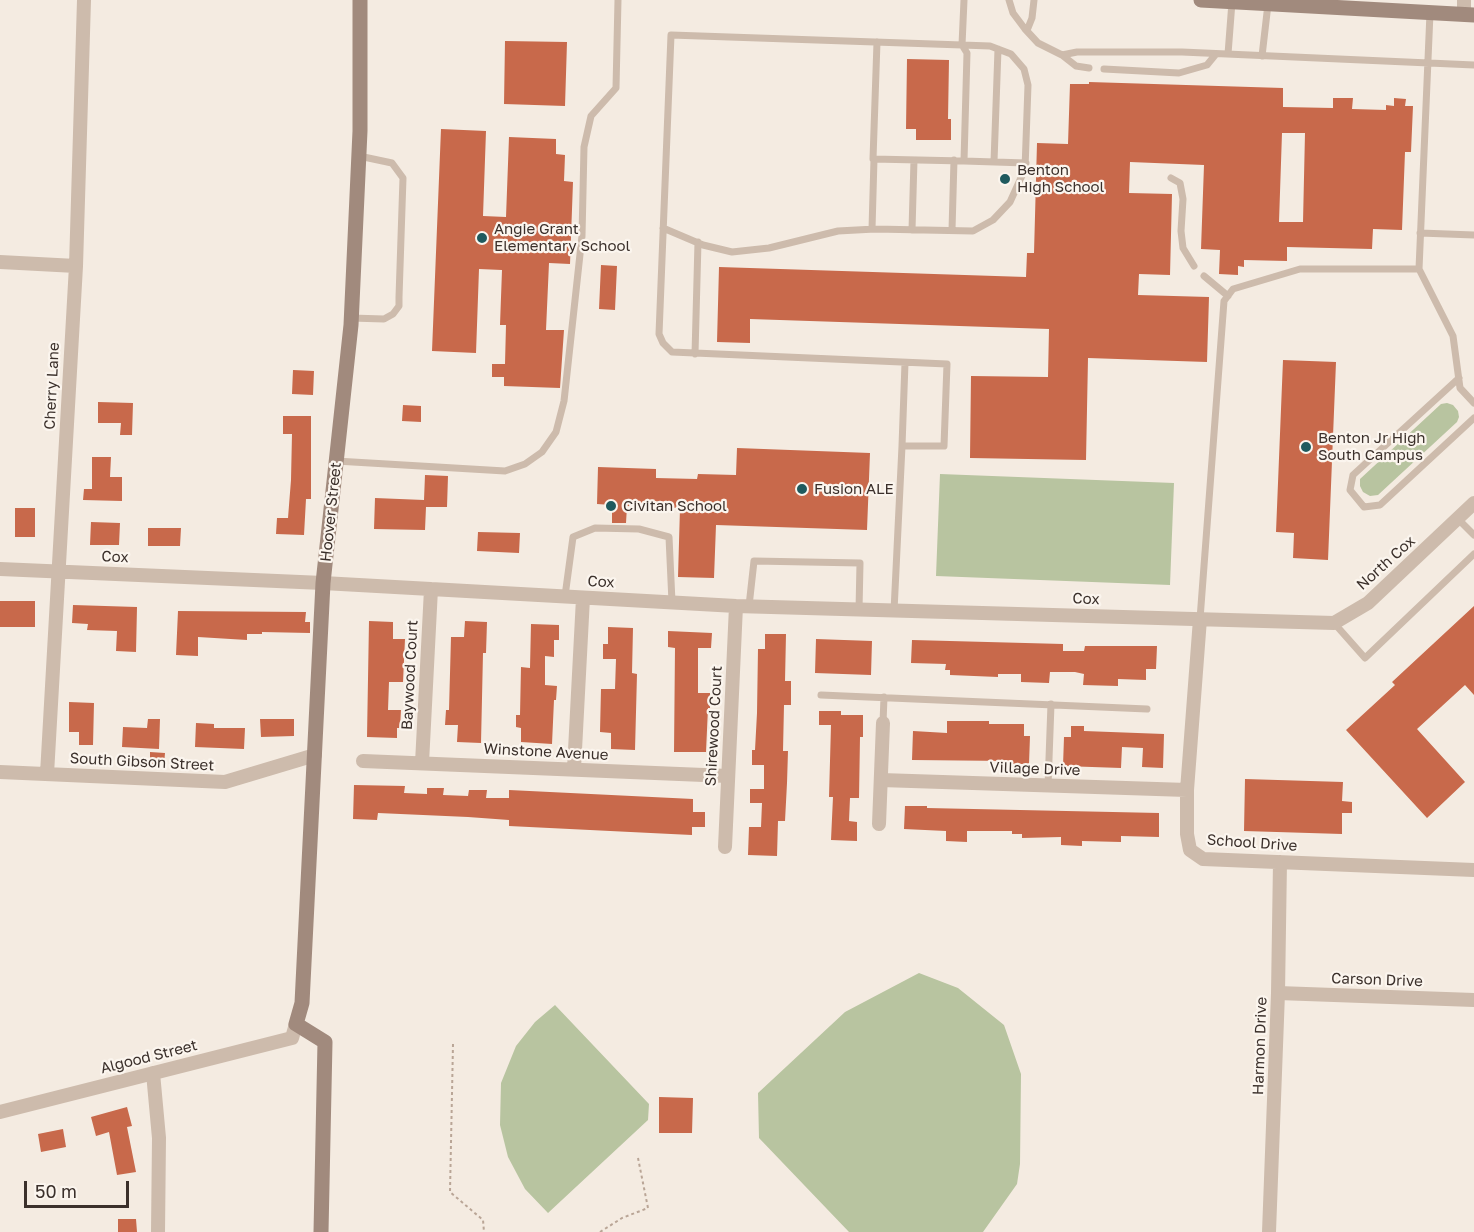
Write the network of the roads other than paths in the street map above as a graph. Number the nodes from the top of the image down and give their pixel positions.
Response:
1 (84, 0) edge
2 (360, 0) edge
3 (618, 0) edge
4 (964, 0) edge
5 (1009, 0) edge
6 (1034, 0) edge
7 (1201, 0) edge
8 (1232, 2) junction
9 (1287, 3) edge
10 (1268, 4) junction
11 (1468, 10) edge
12 (1430, 13) junction
13 (1025, 28) junction
14 (877, 42) junction
15 (962, 45) junction
16 (998, 49) junction
17 (1216, 54) junction
18 (1227, 54) junction
19 (1062, 55) junction
20 (1262, 56) junction
21 (1428, 63) junction
22 (1474, 65) edge
23 (1089, 69) dead end
24 (1104, 69) dead end
25 (359, 156) junction
26 (874, 159) junction
27 (914, 160) junction
28 (954, 160) junction
29 (964, 161) junction
30 (994, 162) junction
31 (1026, 163) junction
32 (1171, 178) dead end
33 (663, 228) junction
34 (872, 229) junction
35 (912, 230) junction
36 (952, 230) junction
37 (1420, 233) junction
38 (1474, 235) edge
39 (698, 242) junction
40 (0, 262) edge
41 (76, 266) junction
42 (1194, 266) dead end
43 (1419, 268) junction
44 (1204, 276) dead end
45 (1228, 296) junction
46 (351, 318) junction
47 (695, 354) junction
48 (905, 363) junction
49 (1459, 378) junction
50 (1474, 404) edge
51 (1474, 418) edge
52 (902, 446) junction
53 (336, 461) junction
54 (1474, 503) edge
55 (1458, 519) junction
56 (1474, 535) edge
57 (1474, 554) edge
58 (0, 569) edge
59 (58, 572) junction
60 (323, 583) junction
61 (431, 589) junction
62 (565, 596) junction
63 (583, 598) junction
64 (672, 602) junction
65 (742, 606) junction
66 (859, 610) junction
67 (894, 610) junction
68 (1200, 619) junction
69 (1334, 623) junction
70 (821, 695) dead end
71 (884, 697) junction
72 (1051, 704) junction
73 (1147, 708) dead end
74 (883, 723) joint
75 (315, 755) junction
76 (363, 761) dead end
77 (422, 763) junction
78 (574, 770) junction
79 (0, 772) edge
80 (47, 774) junction
81 (728, 776) junction
82 (881, 780) junction
83 (1048, 786) junction
84 (1187, 790) junction
85 (879, 824) dead end
86 (725, 847) dead end
87 (1280, 862) junction
88 (1474, 870) edge
89 (1278, 993) junction
90 (1474, 1000) edge
91 (296, 1024) junction
92 (153, 1072) junction
93 (0, 1112) edge
94 (158, 1232) edge
95 (321, 1232) edge
96 (1269, 1232) edge

1 - 41 street, Cherry Lane
2 - 25 street, Hoover Street
3 - 53 lane
4 - 15 lane
5 - 13 lane
6 - 13 lane
7 - 8 street
8 - 10 street
8 - 18 lane
9 - 10 street
9 - 12 street
10 - 20 lane
11 - 12 street
12 - 21 lane
13 - 19 lane
14 - 15 lane
14 - 26 lane
14 - 33 lane
15 - 16 lane
15 - 29 lane
16 - 30 lane
16 - 31 lane
17 - 18 lane
17 - 19 lane
17 - 24 lane
18 - 20 lane
19 - 23 lane
20 - 21 lane
21 - 22 lane
21 - 37 lane
25 - 46 street, Hoover Street
25 - 46 lane
26 - 27 lane
26 - 34 lane
27 - 28 lane
27 - 35 lane
28 - 29 lane
28 - 36 lane
29 - 30 lane
30 - 31 lane
31 - 36 lane
32 - 42 lane
33 - 39 lane
33 - 47 lane
34 - 35 lane
34 - 39 lane
35 - 36 lane
37 - 38 lane
37 - 43 lane
39 - 47 lane
40 - 41 street
41 - 59 street, Cherry Lane
43 - 45 lane
43 - 49 lane
44 - 45 lane
45 - 68 lane
46 - 53 street, Hoover Street
47 - 48 lane
48 - 52 lane
48 - 52 lane
49 - 50 lane
49 - 51 lane
52 - 67 lane
53 - 60 street, Hoover Street
54 - 55 street, North Cox
55 - 56 lane
55 - 69 street, North Cox
57 - 69 lane
58 - 59 street, Cox
59 - 60 street, Cox
59 - 80 street, Cherry Lane
60 - 61 street, Cox
60 - 75 street, Hoover Street
61 - 62 street, Cox
61 - 77 street, Baywood Court
62 - 63 street, Cox
62 - 64 lane
63 - 64 street, Cox
63 - 78 street
64 - 65 street, Cox
65 - 66 street, Cox
65 - 66 lane
65 - 81 street, Shirewood Court
66 - 67 street, Cox
67 - 68 street, Cox
68 - 69 street
68 - 84 street, School Drive
70 - 71 lane
71 - 72 lane
71 - 74 lane
72 - 73 lane
72 - 83 lane
74 - 82 street
75 - 80 street, South Gibson Street
75 - 91 street, Hoover Street
76 - 77 street, Winstone Avenue
77 - 78 street, Winstone Avenue
78 - 81 street, Winstone Avenue
79 - 80 street, South Gibson Street
81 - 86 street, Shirewood Court
82 - 83 street, Village Drive
82 - 85 street
83 - 84 street, Village Drive
84 - 87 street, School Drive
87 - 88 street, School Drive
87 - 89 street, Harmon Drive
89 - 90 street, Carson Drive
89 - 96 street, Harmon Drive
91 - 92 street, Algood Street
91 - 95 street
92 - 93 street, Algood Street
92 - 94 street

